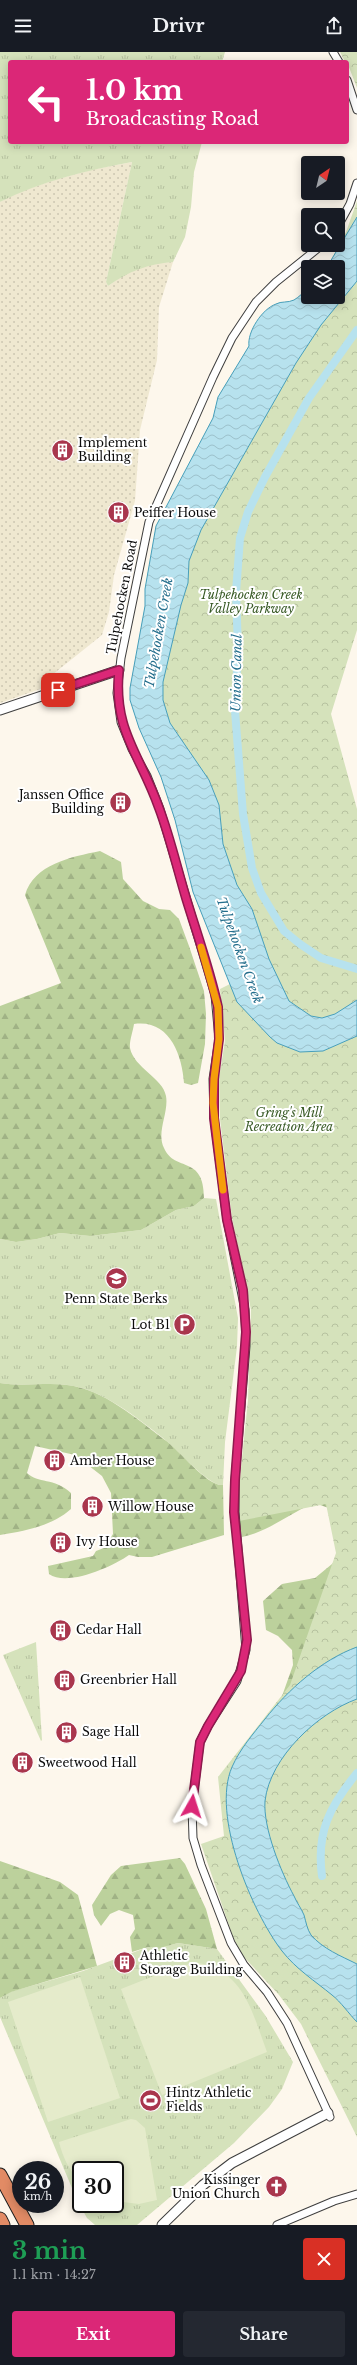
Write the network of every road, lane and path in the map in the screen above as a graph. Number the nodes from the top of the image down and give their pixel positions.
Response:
1 (349, 86) edge
2 (357, 110) edge
3 (357, 183) edge
4 (345, 213) edge
5 (313, 252) edge
6 (119, 670) junction
7 (0, 710) edge
8 (329, 2115) joint
9 (0, 2175) edge
10 (357, 2194) edge
11 (0, 2219) edge
12 (3, 2225) edge
13 (27, 2225) edge
14 (162, 2225) edge
15 (277, 2225) edge

1 - 2 street
3 - 4 street
5 - 6 street, Tulpehocken Road
6 - 7 street
6 - 8 street, Tulpehocken Road
8 - 14 street
9 - 13 highway
10 - 15 street
11 - 12 highway

